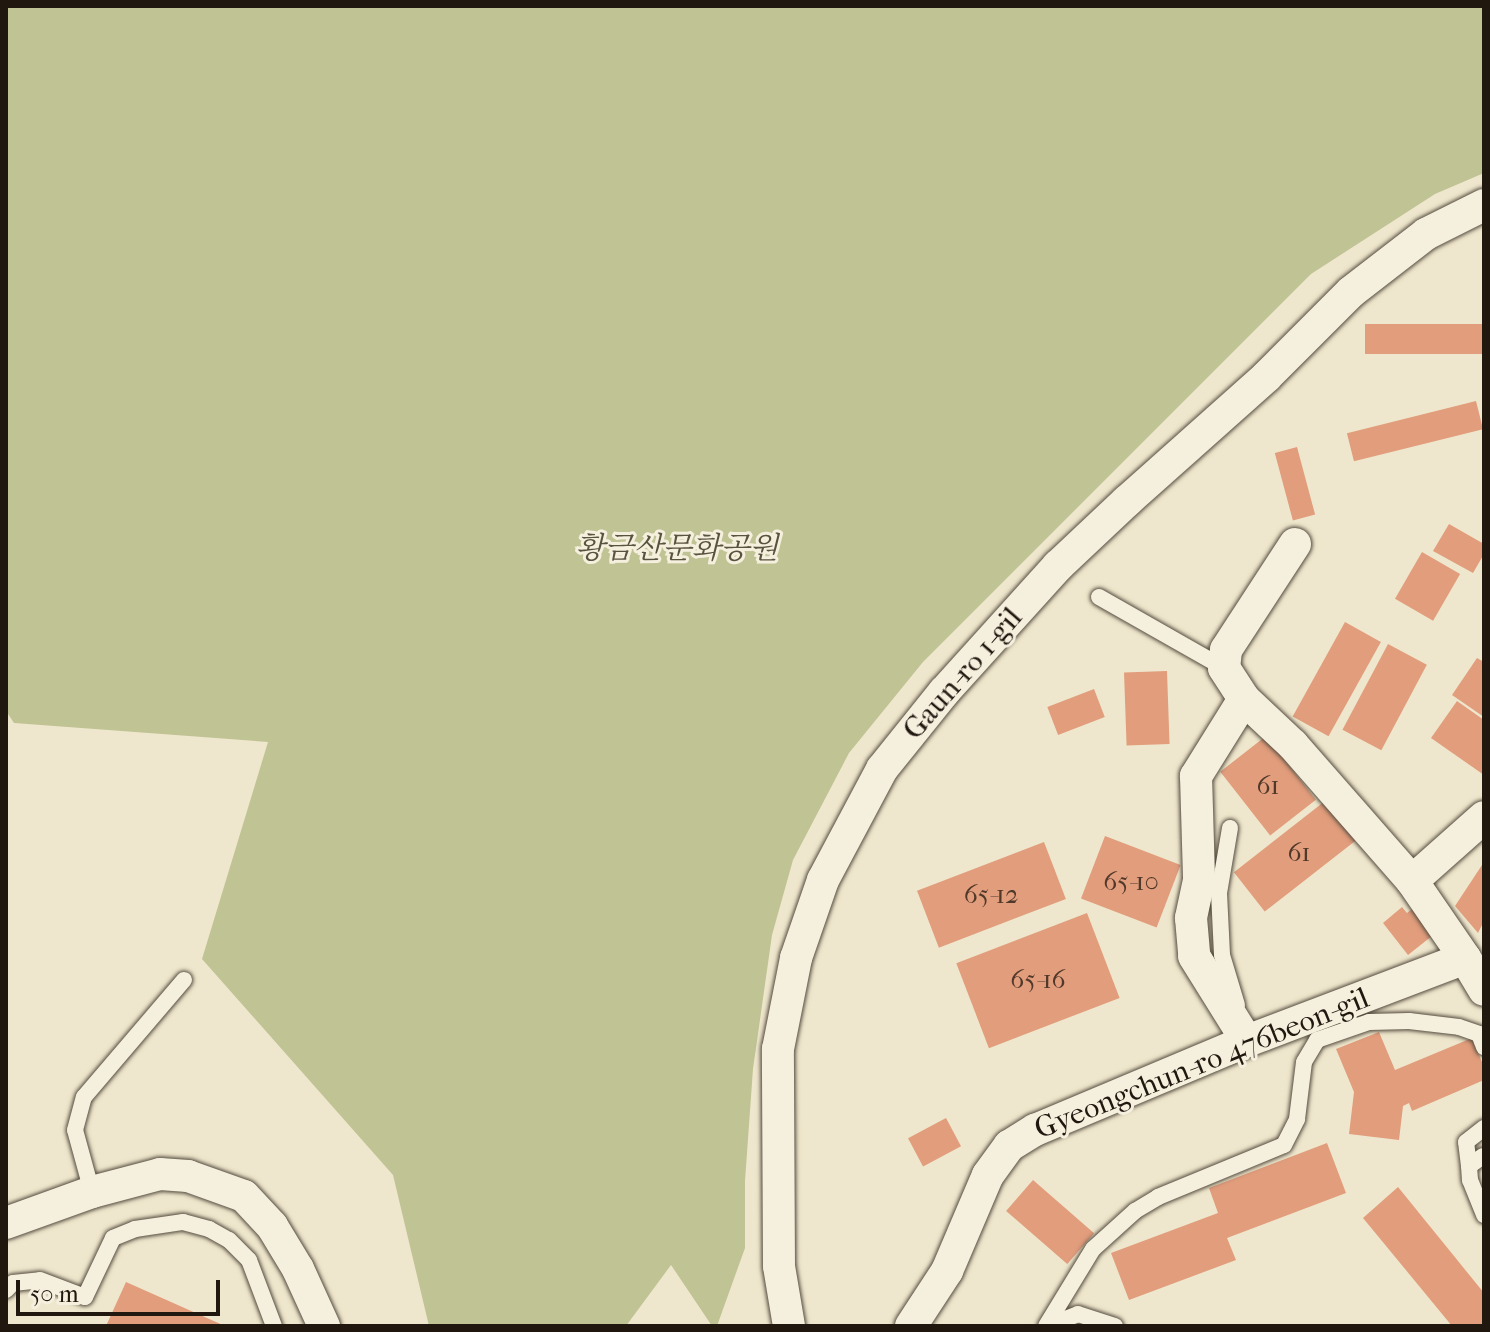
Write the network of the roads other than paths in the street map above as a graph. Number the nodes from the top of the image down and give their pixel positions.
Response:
1 (1484, 205) edge
2 (1295, 544) dead end
3 (1099, 597) dead end
4 (1224, 668) junction
5 (1244, 699) junction
6 (1484, 817) edge
7 (1230, 828) dead end
8 (1412, 881) junction
9 (1465, 958) junction
10 (184, 980) dead end
11 (1484, 990) edge
12 (1247, 1041) junction
13 (1484, 1047) edge
14 (1484, 1128) edge
15 (1476, 1161) edge
16 (92, 1192) junction
17 (1484, 1215) edge
18 (6, 1223) edge
19 (6, 1290) edge
20 (274, 1326) edge
21 (324, 1326) edge
22 (789, 1326) edge
23 (911, 1326) edge
24 (1047, 1326) edge
25 (1115, 1326) edge

1 - 22 street, Gaun-ro 1-gil
2 - 4 street
3 - 4 lane
4 - 5 street
5 - 8 street
5 - 12 street
6 - 8 street
7 - 12 lane
8 - 9 street
9 - 11 street
9 - 12 street, Gyeongchun-ro 476beon-gil
10 - 16 lane
12 - 23 street, Gyeongchun-ro 476beon-gil
13 - 24 lane
14 - 15 lane
15 - 17 lane
16 - 18 street
16 - 21 street
19 - 20 lane
24 - 25 lane

